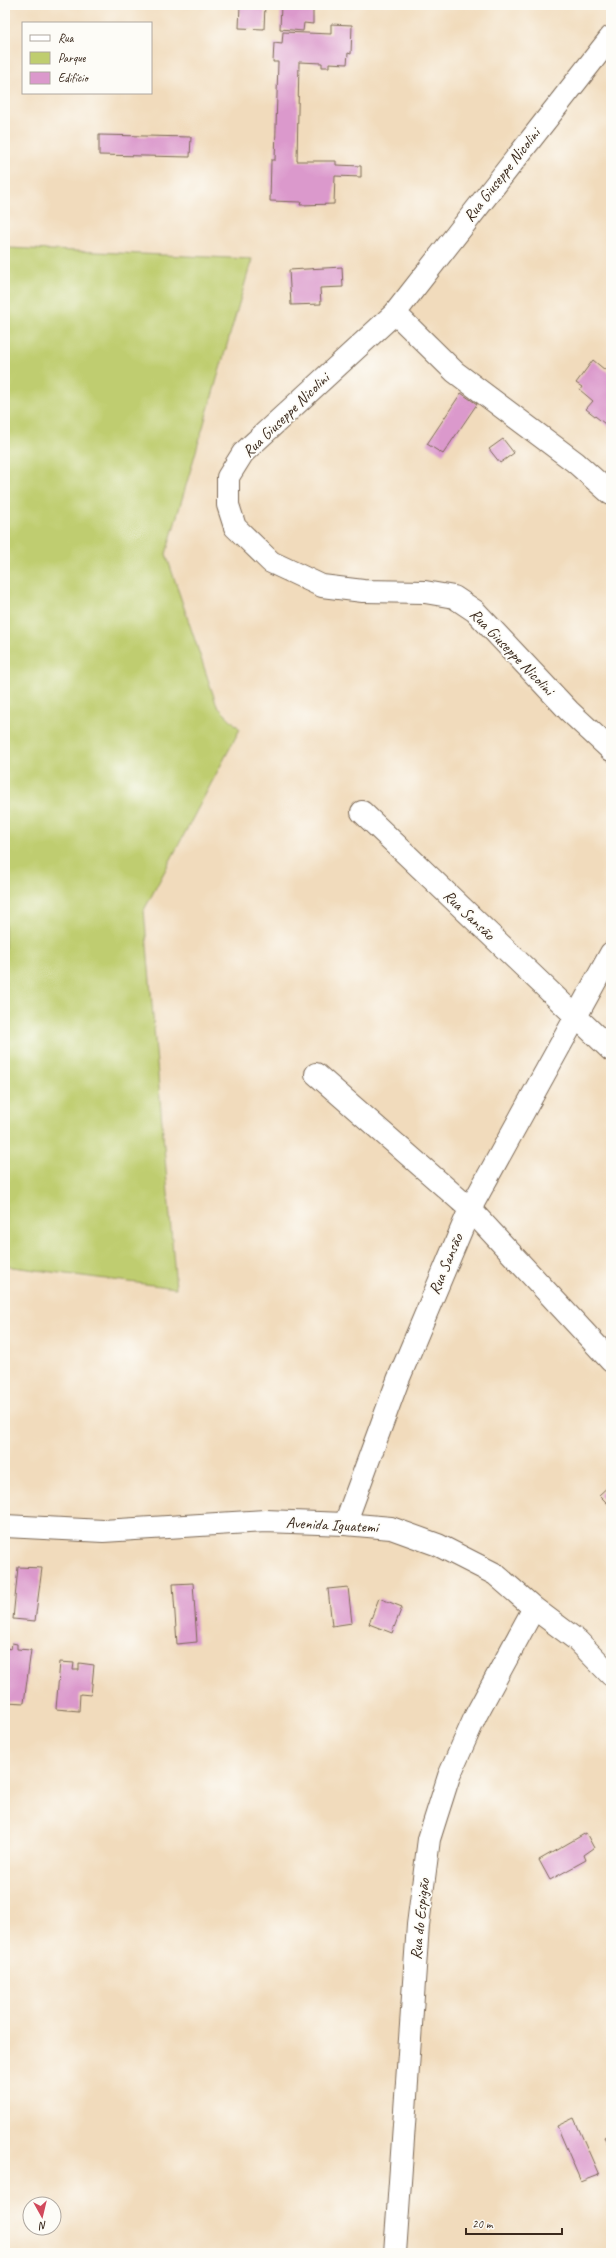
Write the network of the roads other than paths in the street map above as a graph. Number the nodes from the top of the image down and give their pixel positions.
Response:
1 (611, 36) edge
2 (395, 313) junction
3 (611, 494) edge
4 (611, 750) edge
5 (362, 812) dead end
6 (611, 953) edge
7 (577, 1018) junction
8 (611, 1050) edge
9 (316, 1074) dead end
10 (470, 1209) junction
11 (611, 1361) edge
12 (345, 1524) junction
13 (5, 1526) edge
14 (534, 1608) junction
15 (611, 1674) edge
16 (395, 2253) edge

1 - 2 street, Rua Giuseppe Nicolini
2 - 3 street
2 - 4 street, Rua Giuseppe Nicolini
5 - 7 street, Rua Sansão
6 - 7 street, Rua Sansão
7 - 8 street, Rua Sansão
7 - 10 street, Rua Sansão
9 - 10 street
10 - 11 street
10 - 12 street, Rua Sansão
12 - 13 street, Avenida Iguatemi
12 - 14 street, Avenida Iguatemi
14 - 15 street, Avenida Iguatemi
14 - 16 street, Rua do Espigão

